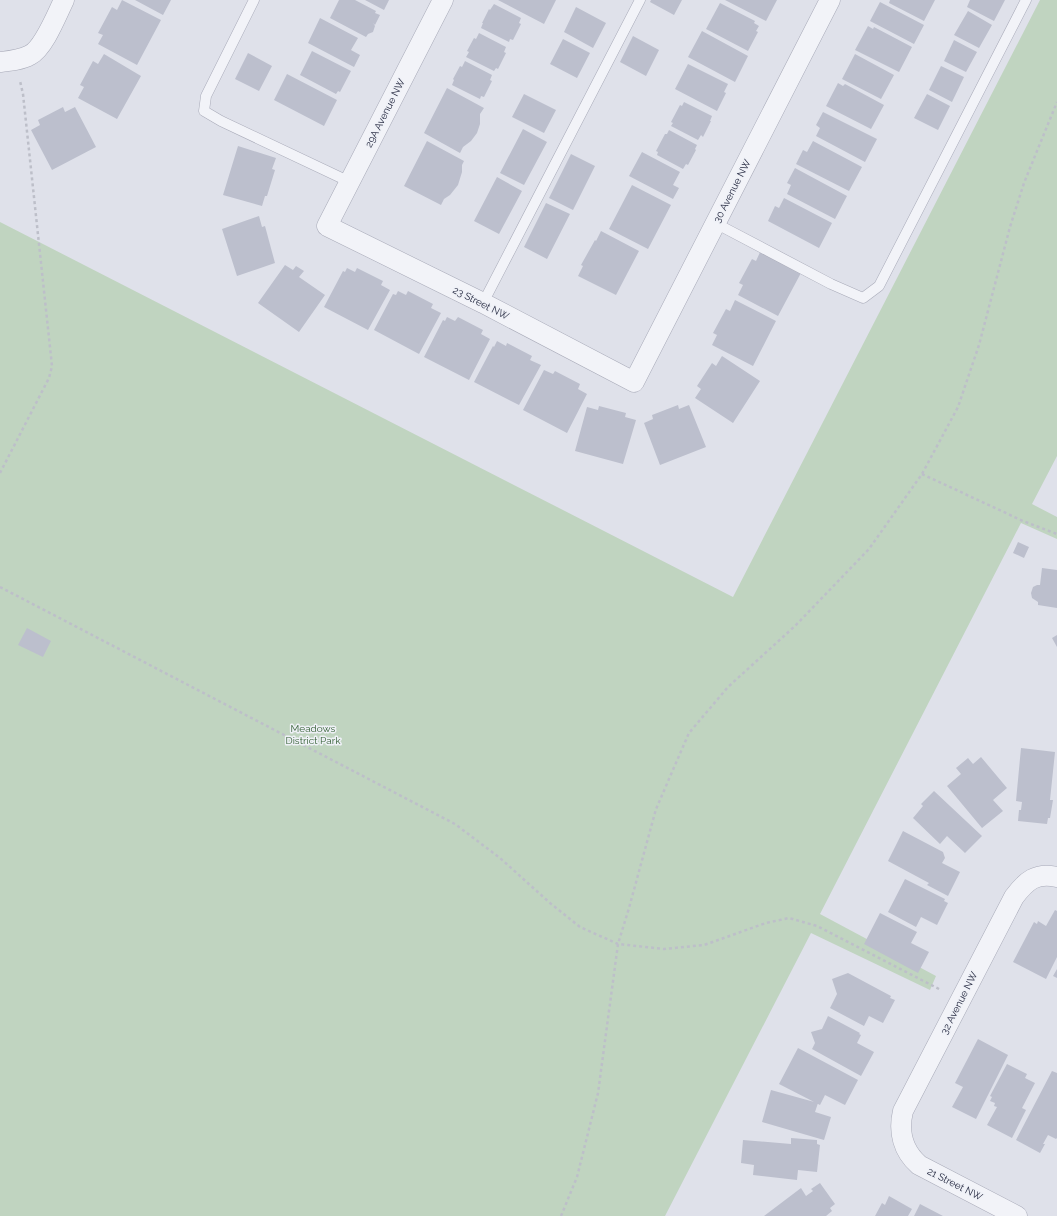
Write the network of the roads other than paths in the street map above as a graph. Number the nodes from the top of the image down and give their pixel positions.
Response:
1 (64, 0) edge
2 (254, 0) edge
3 (443, 0) edge
4 (640, 0) edge
5 (830, 0) edge
6 (1026, 0) edge
7 (8, 61) edge
8 (350, 182) junction
9 (715, 223) junction
10 (327, 226) joint
11 (483, 303) junction
12 (634, 382) joint
13 (1048, 877) edge
14 (902, 1141) joint
15 (1017, 1216) edge

1 - 7 street
2 - 8 lane
3 - 8 street, 29A Avenue NW
4 - 11 lane
5 - 9 street, 30 Avenue NW
6 - 9 lane
8 - 10 street, 29A Avenue NW
9 - 12 street, 30 Avenue NW
10 - 11 street, 23 Street NW
11 - 12 street, 23 Street NW
13 - 14 street, 32 Avenue NW
14 - 15 street, 21 Street NW

